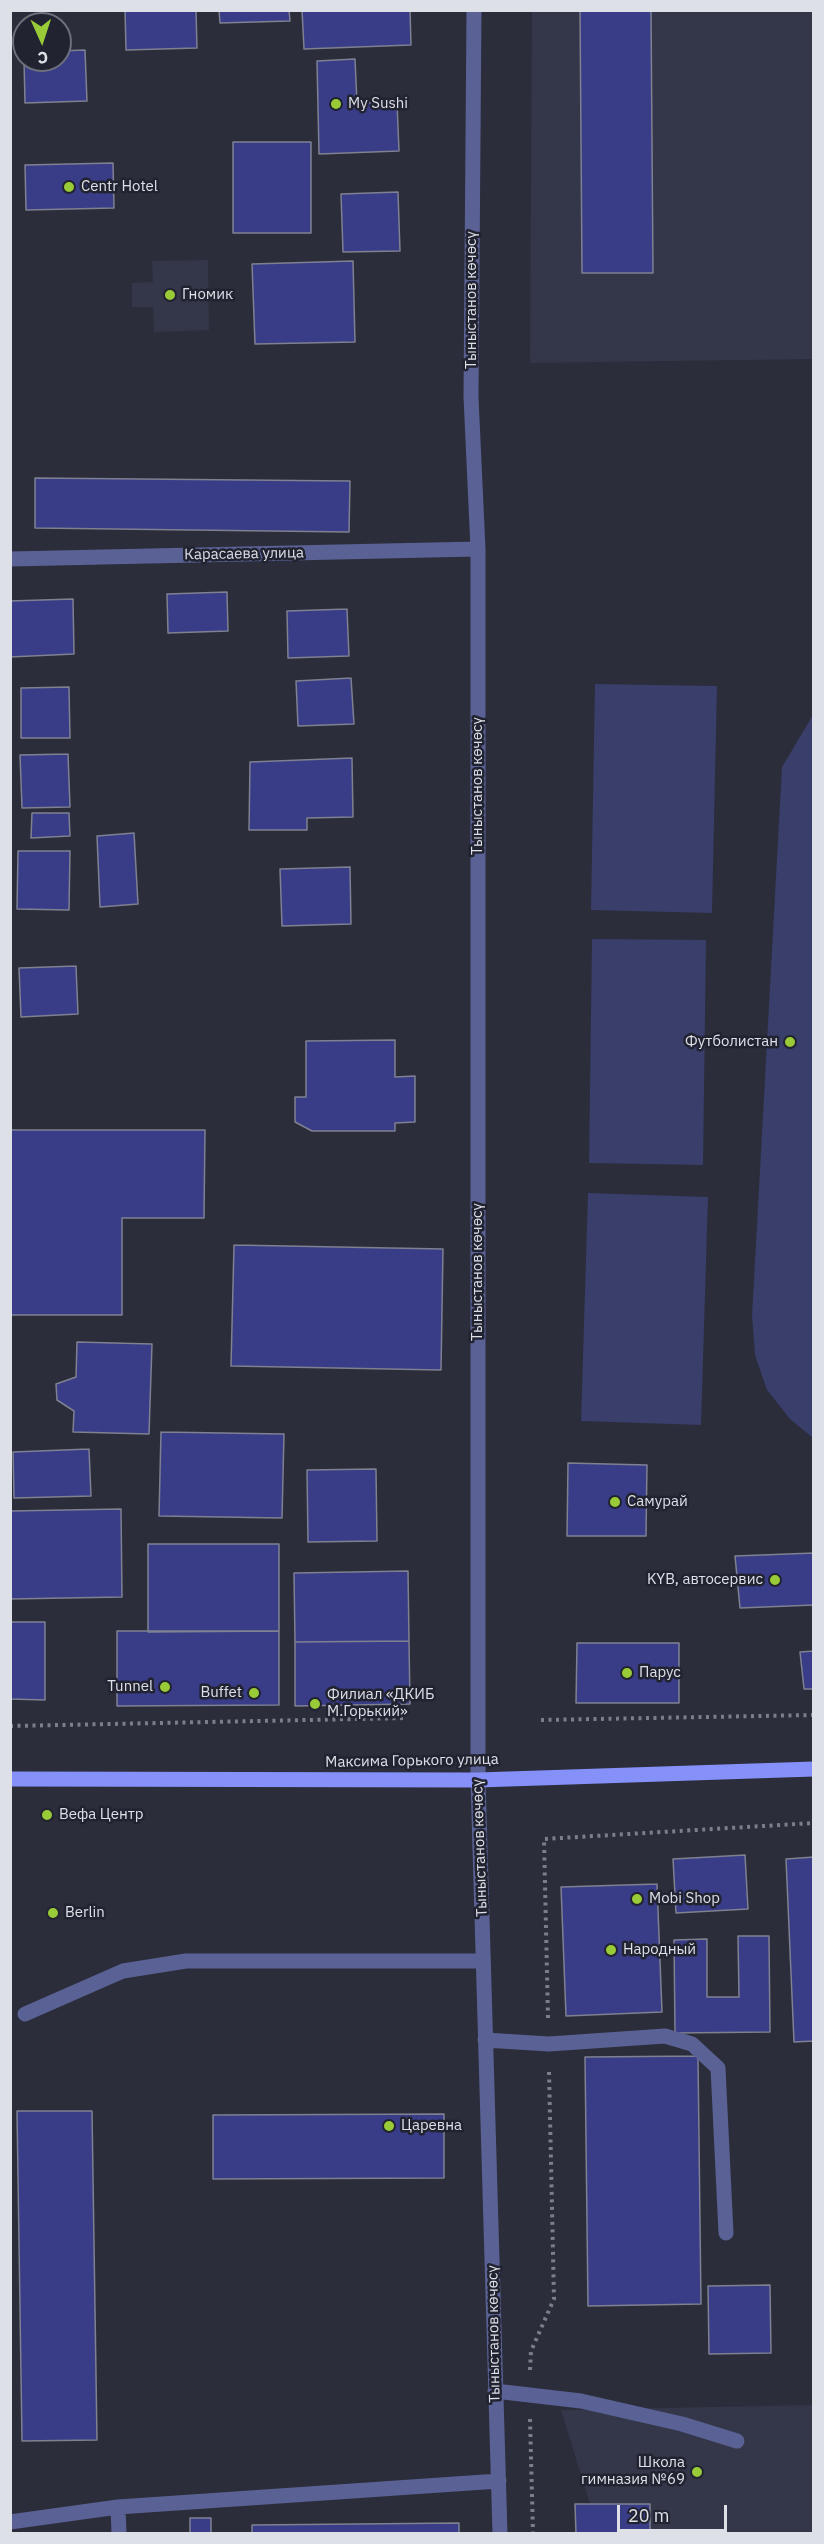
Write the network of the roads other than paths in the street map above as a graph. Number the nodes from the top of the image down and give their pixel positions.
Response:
1 (474, 10) edge
2 (478, 549) junction
3 (10, 559) edge
4 (813, 1769) edge
5 (10, 1779) edge
6 (478, 1780) junction
7 (483, 1961) junction
8 (25, 2014) dead end
9 (485, 2040) junction
10 (726, 2233) dead end
11 (495, 2391) junction
12 (737, 2441) dead end
13 (499, 2481) junction
14 (118, 2507) junction
15 (10, 2522) edge
16 (118, 2534) edge
17 (500, 2534) edge

1 - 2 street, Тыныстанов көчөсү
2 - 3 street, Карасаева улица
2 - 6 street, Тыныстанов көчөсү
4 - 6 main road, Максима Горького улица
5 - 6 main road, Максима Горького улица
6 - 7 street, Тыныстанов көчөсү
7 - 8 street
7 - 9 street, Тыныстанов көчөсү
9 - 10 street
9 - 11 street, Тыныстанов көчөсү
11 - 12 street
11 - 13 street, Тыныстанов көчөсү
13 - 14 street
13 - 17 street, Тыныстанов көчөсү
14 - 15 street
14 - 16 street

